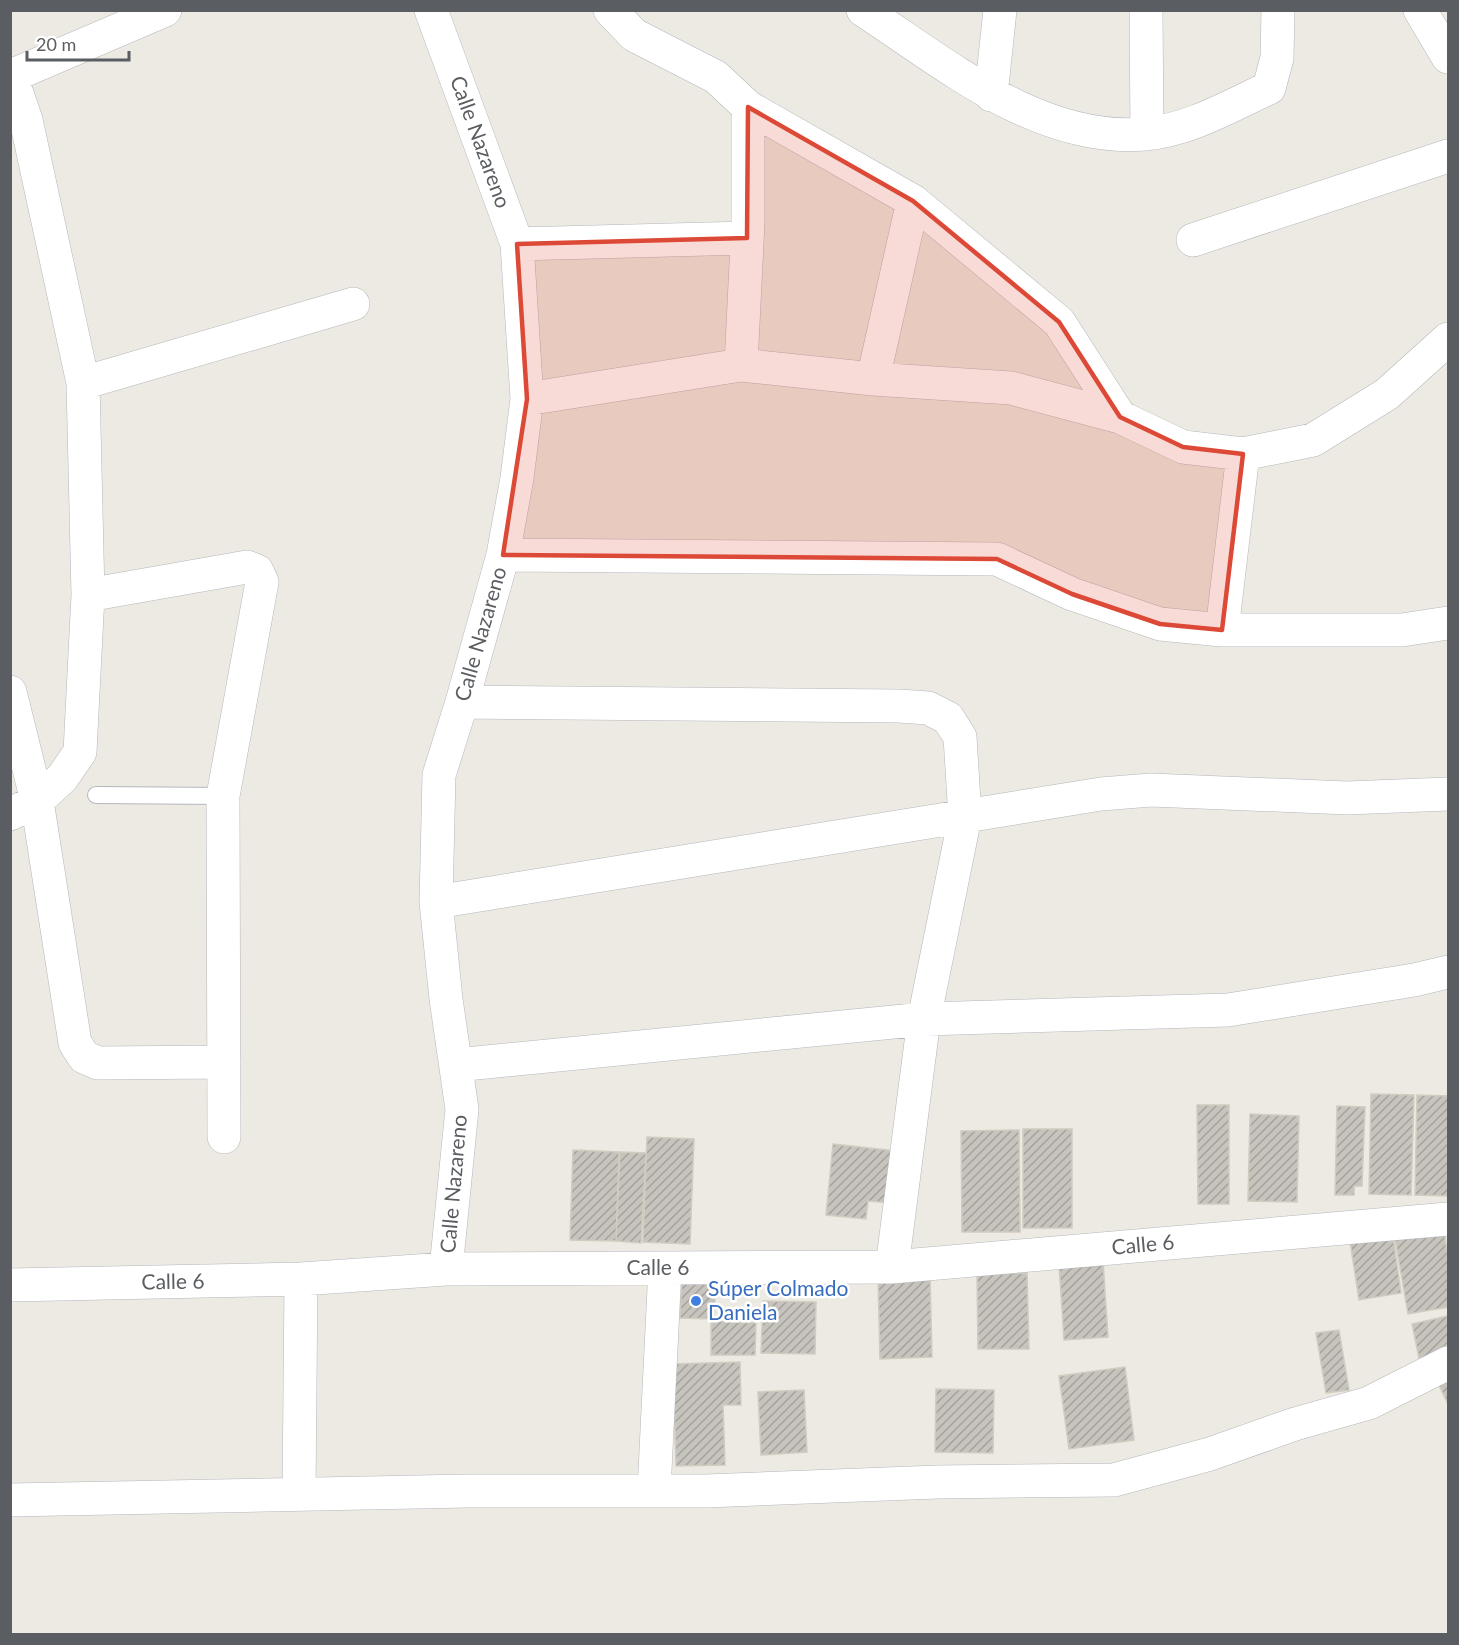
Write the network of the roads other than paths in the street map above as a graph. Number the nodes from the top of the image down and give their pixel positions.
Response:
1 (165, 10) edge
2 (431, 10) edge
3 (610, 10) edge
4 (863, 10) edge
5 (1000, 10) edge
6 (1146, 10) edge
7 (1278, 10) edge
8 (1420, 10) edge
9 (1449, 57) edge
10 (11, 74) edge
11 (992, 95) junction
12 (747, 107) junction
13 (18, 126) edge
14 (1147, 134) junction
15 (1449, 156) edge
16 (913, 201) junction
17 (747, 238) junction
18 (1193, 240) dead end
19 (517, 244) junction
20 (353, 304) dead end
21 (1449, 339) edge
22 (741, 365) junction
23 (873, 379) junction
24 (83, 383) junction
25 (526, 399) junction
26 (1120, 417) junction
27 (1244, 454) junction
28 (503, 555) junction
29 (88, 595) junction
30 (1449, 623) edge
31 (1222, 630) junction
32 (10, 692) edge
33 (462, 702) junction
34 (1449, 794) edge
35 (96, 795) dead end
36 (223, 796) junction
37 (24, 808) edge
38 (965, 816) junction
39 (436, 902) junction
40 (1449, 972) edge
41 (924, 1019) junction
42 (224, 1062) junction
43 (456, 1065) junction
44 (224, 1137) dead end
45 (1449, 1219) edge
46 (892, 1267) junction
47 (665, 1268) junction
48 (446, 1269) junction
49 (301, 1279) junction
50 (10, 1285) edge
51 (1449, 1363) edge
52 (654, 1491) junction
53 (299, 1494) junction
54 (10, 1500) edge

1 - 10 street
2 - 19 street, Calle Nazareno
3 - 12 street
4 - 11 street
5 - 11 street
6 - 14 street
7 - 14 street
8 - 9 street
10 - 13 street
11 - 14 street
12 - 16 street
12 - 17 street
13 - 24 street
15 - 18 street
16 - 23 street
16 - 26 street
17 - 19 street
17 - 22 street
19 - 25 street, Calle Nazareno
20 - 24 street
21 - 27 street
22 - 23 street
22 - 25 street
23 - 26 street
24 - 29 street
25 - 28 street, Calle Nazareno
26 - 27 street
27 - 31 street
28 - 31 street
28 - 33 street, Calle Nazareno
29 - 36 street
29 - 37 street
30 - 31 street
32 - 37 street
33 - 38 street
33 - 39 street, Calle Nazareno
34 - 38 street
35 - 36 lane
36 - 42 street
37 - 42 street
38 - 39 street
38 - 41 street
39 - 43 street, Calle Nazareno
40 - 41 street
41 - 43 street
41 - 46 street
42 - 44 street
43 - 48 street, Calle Nazareno
45 - 46 street, Calle 6
46 - 47 street, Calle 6
47 - 48 street, Calle 6
47 - 52 street
48 - 49 street, Calle 6
49 - 50 street, Calle 6
49 - 53 street
51 - 52 street
52 - 53 street
53 - 54 street

